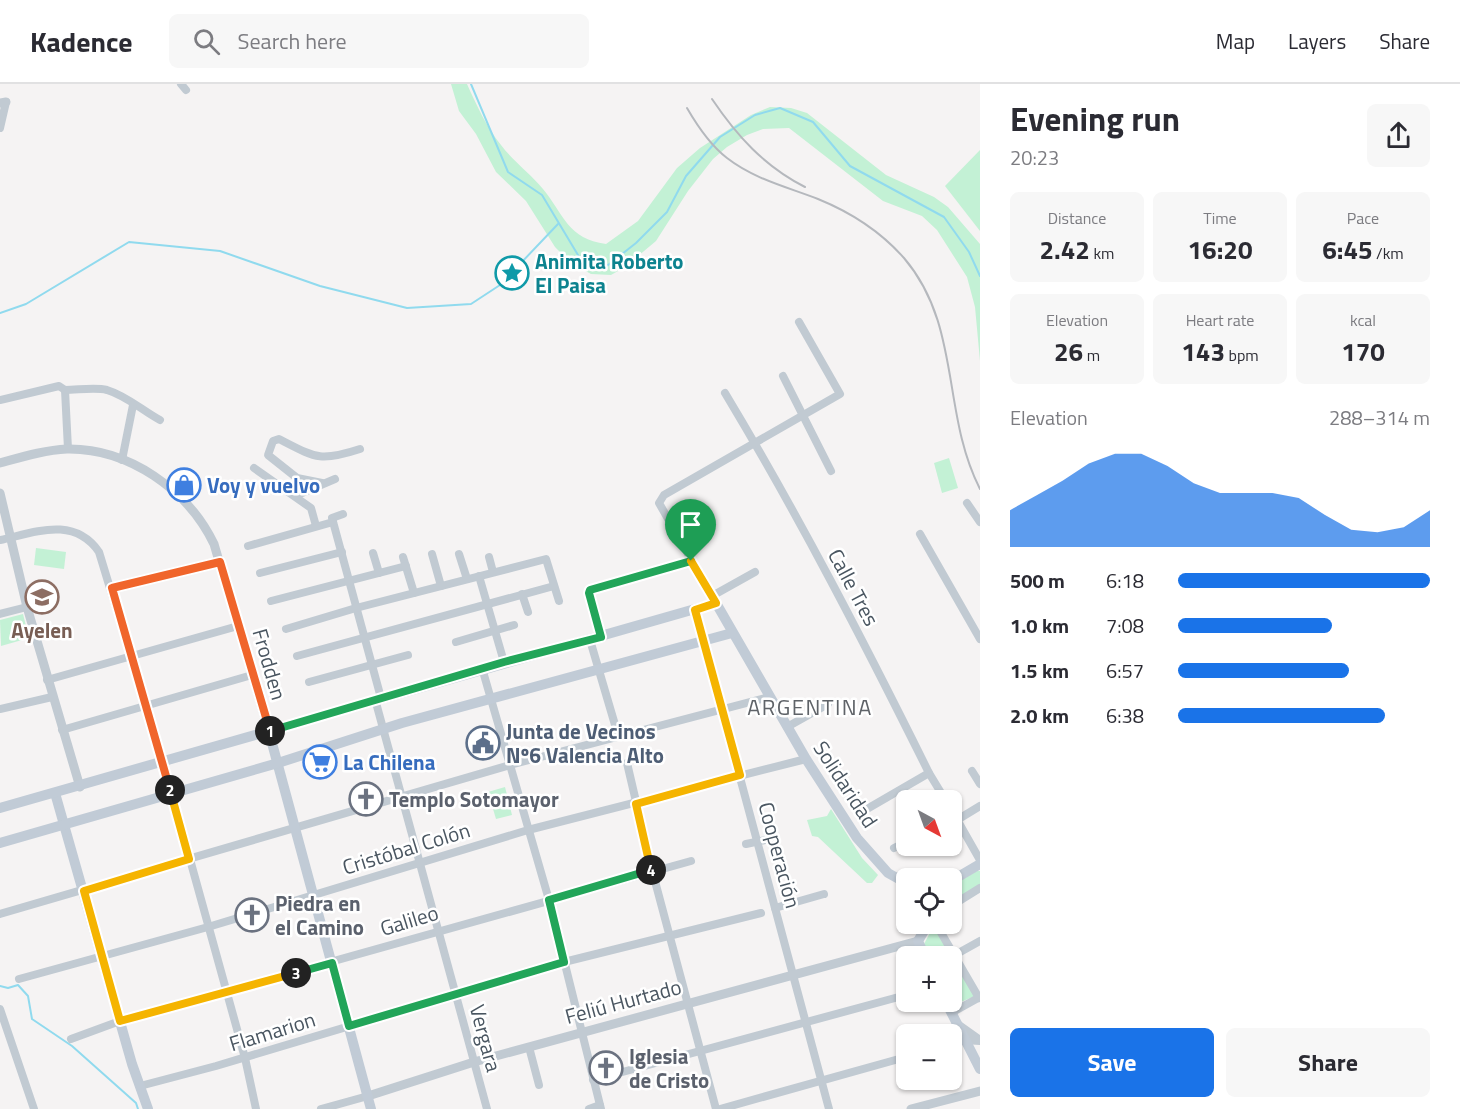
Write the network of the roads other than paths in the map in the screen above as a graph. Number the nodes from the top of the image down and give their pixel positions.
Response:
1 (3, 103) edge
2 (0, 128) edge
3 (799, 322) dead end
4 (783, 376) dead end
5 (64, 390) junction
6 (724, 393) dead end
7 (0, 400) edge
8 (133, 405) junction
9 (804, 415) junction
10 (160, 420) dead end
11 (755, 442) junction
12 (68, 449) junction
13 (360, 449) dead end
14 (122, 460) junction
15 (0, 463) edge
16 (254, 468) dead end
17 (831, 471) dead end
18 (335, 479) dead end
19 (322, 483) junction
20 (282, 489) junction
21 (0, 493) edge
22 (967, 503) dead end
23 (343, 514) dead end
24 (332, 520) junction
25 (980, 522) edge
26 (316, 526) junction
27 (920, 534) dead end
28 (11, 537) junction
29 (0, 540) edge
30 (248, 546) dead end
31 (342, 552) junction
32 (373, 553) dead end
33 (432, 554) dead end
34 (459, 554) dead end
35 (403, 557) dead end
36 (489, 557) dead end
37 (691, 561) junction
38 (220, 562) junction
39 (406, 566) junction
40 (493, 572) junction
41 (755, 572) dead end
42 (260, 573) dead end
43 (379, 573) junction
44 (479, 576) junction
45 (467, 579) junction
46 (349, 580) junction
47 (441, 586) junction
48 (554, 586) junction
49 (112, 588) junction
50 (414, 593) junction
51 (522, 594) junction
52 (714, 600) junction
53 (271, 601) dead end
54 (559, 601) dead end
55 (488, 602) junction
56 (27, 607) junction
57 (356, 608) junction
58 (695, 610) junction
59 (528, 612) dead end
60 (0, 614) edge
61 (514, 625) dead end
62 (238, 626) junction
63 (286, 629) dead end
64 (496, 631) junction
65 (732, 633) junction
66 (364, 637) junction
67 (601, 637) junction
68 (980, 639) edge
69 (590, 640) junction
70 (704, 641) junction
71 (456, 642) dead end
72 (408, 655) dead end
73 (131, 656) junction
74 (297, 656) dead end
75 (504, 662) junction
76 (371, 663) junction
77 (482, 668) junction
78 (599, 671) junction
79 (252, 675) junction
80 (47, 680) junction
81 (309, 682) dead end
82 (52, 697) junction
83 (769, 697) junction
84 (378, 698) junction
85 (491, 698) junction
86 (146, 704) junction
87 (828, 704) dead end
88 (0, 709) edge
89 (722, 709) junction
90 (787, 727) junction
91 (383, 729) junction
92 (62, 730) junction
93 (269, 732) junction
94 (618, 735) junction
95 (806, 759) junction
96 (163, 762) junction
97 (278, 763) junction
98 (627, 763) dead end
99 (510, 765) junction
100 (972, 771) dead end
101 (929, 773) junction
102 (740, 775) junction
103 (980, 784) edge
104 (80, 787) junction
105 (939, 790) edge
106 (55, 793) junction
107 (171, 794) junction
108 (401, 796) junction
109 (636, 804) junction
110 (980, 806) edge
111 (0, 808) edge
112 (962, 812) edge
113 (860, 813) dead end
114 (64, 824) junction
115 (295, 828) junction
116 (528, 830) junction
117 (962, 831) edge
118 (771, 839) dead end
119 (758, 842) junction
120 (0, 843) edge
121 (746, 844) dead end
122 (189, 859) junction
123 (691, 861) dead end
124 (420, 862) junction
125 (980, 862) edge
126 (652, 870) junction
127 (962, 874) edge
128 (896, 877) edge
129 (980, 888) edge
130 (84, 891) junction
131 (824, 894) dead end
132 (314, 896) junction
133 (962, 899) edge
134 (549, 900) junction
135 (775, 908) junction
136 (760, 913) dead end
137 (0, 914) edge
138 (208, 927) junction
139 (438, 930) junction
140 (922, 934) edge
141 (670, 937) junction
142 (918, 941) junction
143 (980, 941) edge
144 (920, 946) edge
145 (962, 951) edge
146 (102, 957) junction
147 (564, 962) junction
148 (332, 963) junction
149 (962, 970) edge
150 (793, 975) junction
151 (20, 979) dead end
152 (226, 993) junction
153 (456, 994) junction
154 (979, 997) edge
155 (896, 998) edge
156 (687, 1004) junction
157 (0, 1009) edge
158 (951, 1013) joint
159 (120, 1021) junction
160 (806, 1023) junction
161 (957, 1024) edge
162 (349, 1026) junction
163 (962, 1027) edge
164 (581, 1033) junction
165 (962, 1035) edge
166 (71, 1039) dead end
167 (964, 1040) junction
168 (980, 1040) edge
169 (530, 1047) junction
170 (700, 1053) junction
171 (245, 1058) junction
172 (896, 1060) edge
173 (474, 1062) junction
174 (980, 1069) edge
175 (593, 1080) junction
176 (822, 1081) junction
177 (539, 1085) dead end
178 (140, 1086) junction
179 (980, 1091) edge
180 (368, 1096) junction
181 (601, 1107) edge
182 (34, 1109) edge
183 (148, 1109) edge
184 (256, 1109) edge
185 (321, 1109) edge
186 (371, 1109) edge
187 (487, 1109) edge
188 (589, 1109) edge
189 (718, 1109) edge
190 (829, 1109) edge
191 (911, 1109) edge

1 - 2 street
3 - 9 street
4 - 9 street
5 - 7 street
5 - 8 street
5 - 12 street
6 - 11 street, Calle Tres
8 - 10 street
8 - 14 street
9 - 11 street
9 - 17 street
11 - 37 street, Solidaridad
11 - 101 street, Calle Tres
12 - 14 street, Frodden
12 - 15 street, Frodden
13 - 19 street
14 - 38 street, Frodden
16 - 20 street
18 - 19 street
19 - 20 street
20 - 26 street
21 - 28 street
22 - 25 street
23 - 24 street
24 - 26 street
24 - 31 street, Vergara
26 - 30 street
27 - 68 street
28 - 29 street
28 - 49 street
28 - 56 street
31 - 42 street
31 - 46 street, Vergara
32 - 43 street
33 - 47 street
34 - 45 street
35 - 39 street
36 - 40 street
37 - 52 street, Solidaridad
37 - 67 street
38 - 49 street
38 - 62 street, Frodden
39 - 43 street
39 - 50 street
40 - 44 street
40 - 48 street
41 - 52 street
43 - 46 street
44 - 45 street
44 - 55 street
45 - 47 street
46 - 53 street
46 - 57 street, Vergara
47 - 50 street
48 - 51 street
48 - 54 street
49 - 73 street
50 - 57 street
51 - 55 street
51 - 59 street
52 - 58 main road
52 - 65 main road, Solidaridad
55 - 64 street
55 - 66 street
56 - 60 street
56 - 80 street
57 - 63 street
57 - 66 street, Vergara
58 - 67 main road
58 - 70 street, Cooperación
61 - 64 street
62 - 73 street
62 - 79 street, Frodden
64 - 71 street
64 - 75 street
65 - 70 main road
65 - 83 main road, Solidaridad
66 - 74 street
66 - 76 street, Vergara
67 - 69 main road
69 - 75 main road
69 - 78 street
70 - 78 main road
70 - 89 street, Cooperación
72 - 76 street
73 - 80 street
73 - 86 street
75 - 77 main road
76 - 81 street
76 - 84 street, Vergara
77 - 84 main road
77 - 85 street
78 - 85 main road
78 - 94 street
79 - 86 street
79 - 93 street, Frodden
80 - 82 street
82 - 88 street
82 - 92 street
83 - 89 street
83 - 90 main road, Solidaridad
84 - 91 street, Vergara
84 - 93 main road
85 - 91 main road
85 - 99 street
86 - 92 street
86 - 96 street
87 - 90 street
89 - 94 street
89 - 102 street, Cooperación
90 - 95 main road, Solidaridad
91 - 97 main road
91 - 108 street, Vergara
92 - 104 street
93 - 96 main road
93 - 97 main road, Frodden
94 - 99 street
95 - 102 street, Cristóbal Colón
95 - 128 main road, Solidaridad
96 - 104 main road
96 - 107 street
97 - 107 main road
97 - 115 main road, Frodden
98 - 109 street
99 - 108 street
99 - 116 street
100 - 103 street
101 - 105 street, Calle Tres
101 - 113 street
102 - 109 street, Cristóbal Colón
102 - 119 street, Cooperación
104 - 106 main road
106 - 111 main road
106 - 114 main road
107 - 114 main road
107 - 122 street
108 - 115 street
108 - 124 street, Vergara
109 - 116 street, Cristóbal Colón
109 - 126 street
110 - 112 street
114 - 120 main road
114 - 130 main road
115 - 122 street
115 - 132 main road, Frodden
116 - 124 street, Cristóbal Colón
116 - 134 street
117 - 125 street
118 - 119 street
119 - 121 street
119 - 135 street, Cooperación
122 - 130 street
122 - 138 street
123 - 126 street, Galileo
124 - 132 street, Cristóbal Colón
124 - 139 street, Vergara
125 - 127 main road
126 - 134 street, Galileo
126 - 141 street
129 - 133 street
130 - 137 street
130 - 146 main road
131 - 135 street
132 - 138 street, Cristóbal Colón
132 - 148 main road, Frodden
134 - 139 street, Galileo
134 - 147 street
135 - 150 street, Cooperación
136 - 141 street, Flamarion
138 - 146 street, Cristóbal Colón
138 - 152 street
139 - 148 street, Galileo
139 - 153 street, Vergara
140 - 142 main road
141 - 147 street, Flamarion
141 - 156 street
142 - 144 main road
142 - 150 street, Feliú Hurtado
143 - 145 street
146 - 151 street, Cristóbal Colón
146 - 159 main road
147 - 153 street, Flamarion
147 - 164 street
148 - 152 street, Galileo
148 - 162 main road, Frodden
149 - 154 street
150 - 156 street, Feliú Hurtado
150 - 160 street, Cooperación
152 - 159 street, Galileo
152 - 171 street
153 - 162 street, Flamarion
153 - 173 street, Vergara
154 - 158 street
155 - 160 street
156 - 164 street, Feliú Hurtado
156 - 170 street
157 - 182 street
158 - 161 main road
159 - 166 street, Galileo
159 - 178 main road
160 - 170 street
160 - 176 street, Cooperación
162 - 171 street, Flamarion
162 - 180 main road, Frodden
163 - 168 street
164 - 169 street, Feliú Hurtado
164 - 175 street
165 - 167 main road
167 - 168 street
167 - 174 main road
169 - 173 street, Feliú Hurtado
169 - 177 street
170 - 175 street
170 - 189 street
171 - 178 street, Flamarion
171 - 184 street
172 - 176 street
173 - 180 street, Feliú Hurtado
173 - 187 street, Vergara
175 - 181 street
176 - 189 street
176 - 190 street, Cooperación
178 - 183 main road
179 - 191 street
180 - 185 street, Feliú Hurtado
180 - 186 main road, Frodden
181 - 188 street

